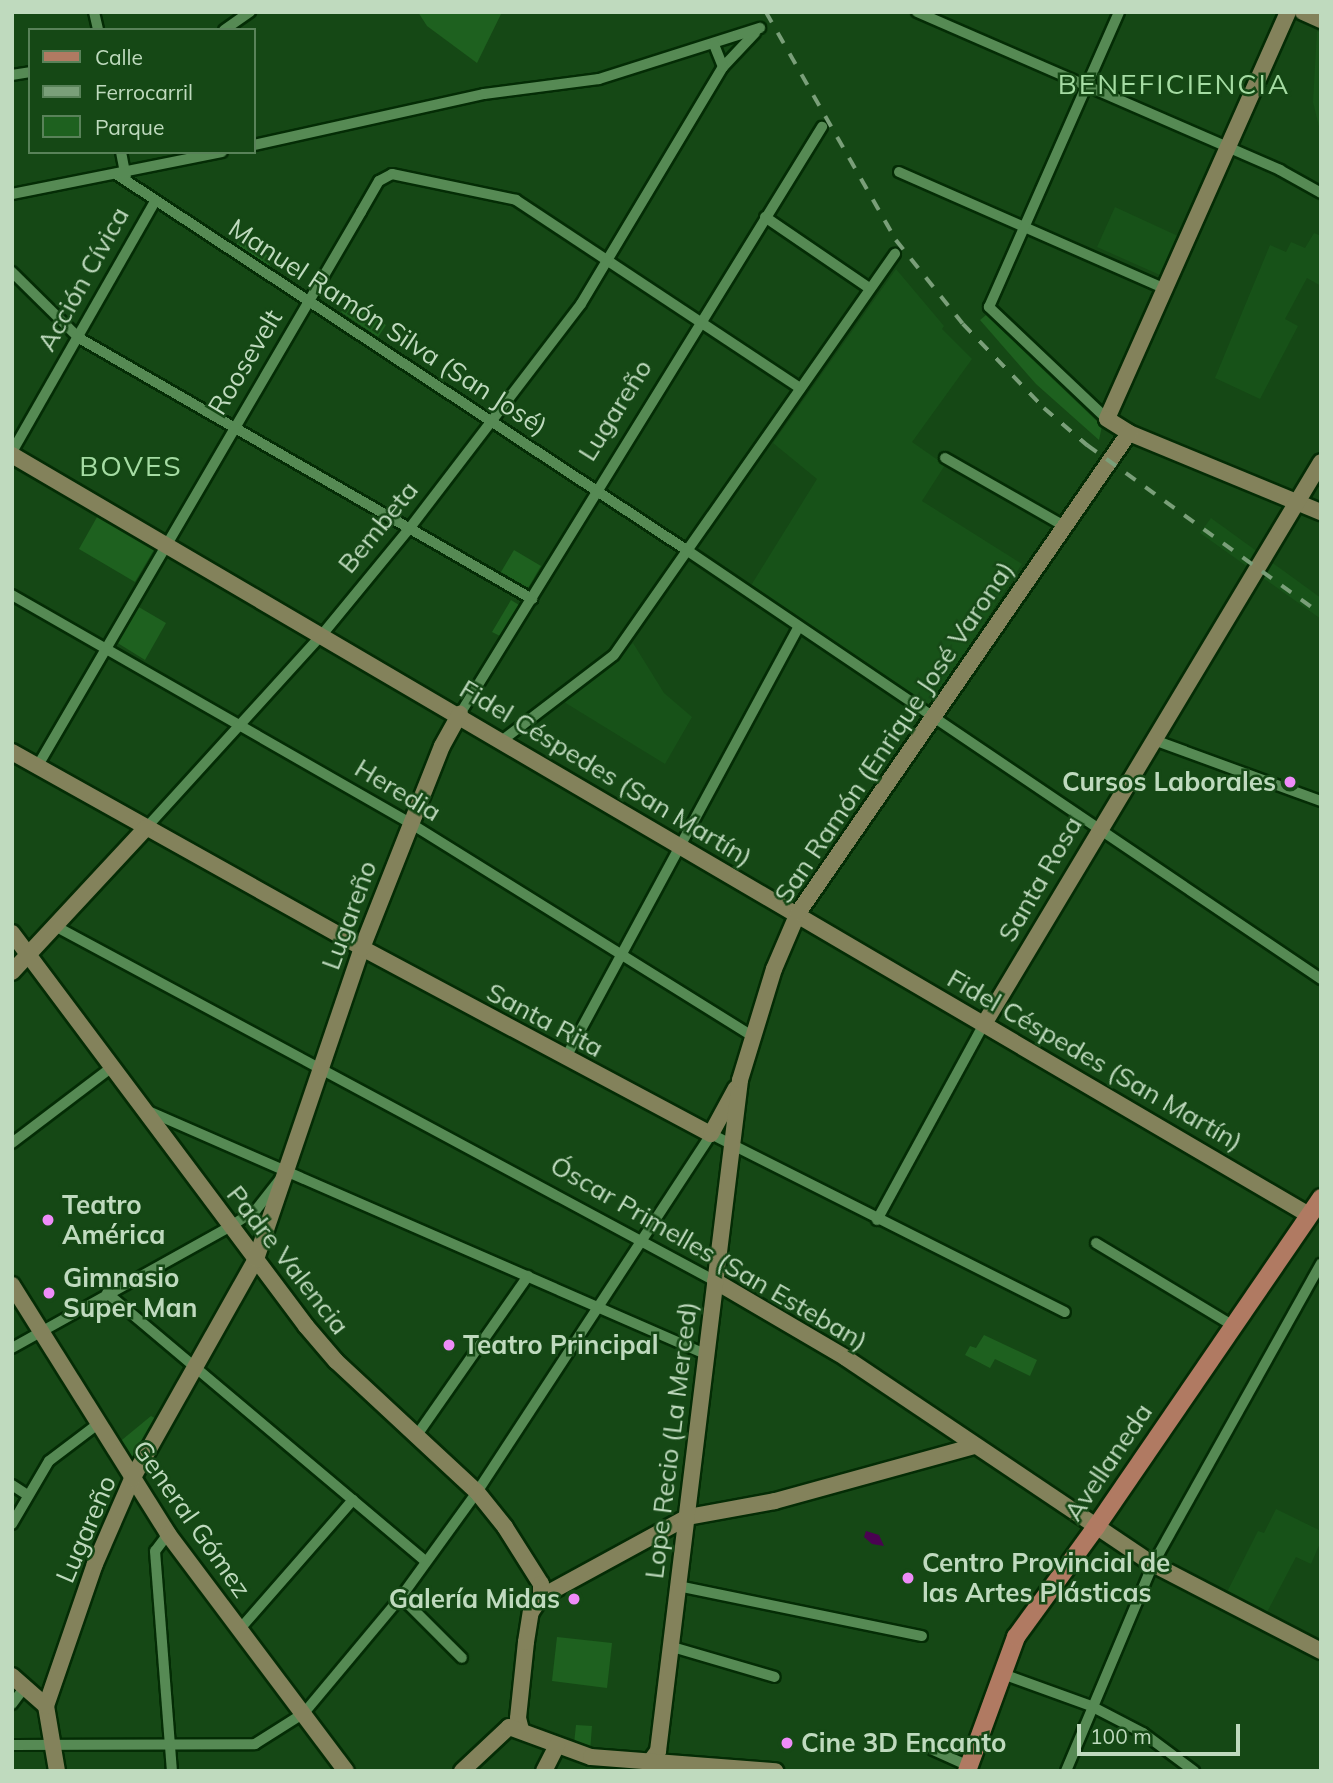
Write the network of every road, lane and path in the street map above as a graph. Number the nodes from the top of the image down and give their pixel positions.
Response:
1 (250, 12) edge
2 (917, 12) edge
3 (951, 12) edge
4 (1119, 12) edge
5 (1288, 12) edge
6 (1303, 12) edge
7 (1321, 20) edge
8 (945, 25) junction
9 (227, 28) edge
10 (714, 45) junction
11 (723, 67) junction
12 (1087, 86) junction
13 (822, 127) dead end
14 (256, 145) edge
15 (1228, 148) junction
16 (121, 154) edge
17 (214, 154) edge
18 (899, 172) dead end
19 (122, 176) junction
20 (1321, 193) edge
21 (12, 194) edge
22 (155, 201) junction
23 (765, 217) junction
24 (1024, 226) junction
25 (895, 254) dead end
26 (608, 261) junction
27 (12, 272) edge
28 (869, 288) junction
29 (1165, 289) junction
30 (308, 301) junction
31 (700, 321) junction
32 (79, 338) junction
33 (800, 388) junction
34 (1107, 419) junction
35 (492, 424) junction
36 (234, 426) junction
37 (1129, 433) junction
38 (13, 453) edge
39 (945, 458) dead end
40 (1321, 462) edge
41 (595, 490) junction
42 (1297, 503) junction
43 (1321, 512) edge
44 (1064, 527) junction
45 (409, 529) junction
46 (165, 541) junction
47 (685, 549) junction
48 (12, 595) edge
49 (532, 599) junction
50 (799, 628) junction
51 (321, 636) junction
52 (105, 647) junction
53 (460, 714) junction
54 (930, 717) junction
55 (239, 723) junction
56 (504, 739) junction
57 (1154, 740) junction
58 (12, 752) edge
59 (37, 766) junction
60 (1321, 801) edge
61 (410, 823) junction
62 (146, 828) junction
63 (1098, 828) junction
64 (681, 849) junction
65 (798, 913) junction
66 (55, 926) junction
67 (12, 933) edge
68 (362, 948) junction
69 (622, 953) junction
70 (28, 954) junction
71 (12, 972) edge
72 (1321, 979) edge
73 (984, 1024) junction
74 (752, 1036) junction
75 (565, 1059) junction
76 (112, 1067) junction
77 (321, 1068) junction
78 (740, 1080) junction
79 (141, 1108) junction
80 (711, 1134) junction
81 (12, 1143) edge
82 (732, 1145) junction
83 (285, 1172) junction
84 (1321, 1198) edge
85 (1315, 1218) edge
86 (877, 1220) junction
87 (231, 1226) junction
88 (641, 1238) junction
89 (1096, 1244) dead end
90 (256, 1259) junction
91 (1321, 1264) edge
92 (528, 1276) junction
93 (715, 1281) junction
94 (12, 1284) edge
95 (107, 1293) junction
96 (597, 1307) junction
97 (1065, 1312) dead end
98 (1233, 1325) junction
99 (42, 1331) junction
100 (12, 1348) edge
101 (705, 1354) junction
102 (197, 1370) junction
103 (99, 1423) junction
104 (417, 1435) junction
105 (975, 1446) junction
106 (132, 1470) junction
107 (12, 1485) edge
108 (477, 1492) junction
109 (26, 1494) junction
110 (353, 1500) junction
111 (688, 1517) junction
112 (12, 1524) edge
113 (1096, 1528) junction
114 (168, 1534) junction
115 (426, 1562) junction
116 (1153, 1564) junction
117 (678, 1586) junction
118 (401, 1597) junction
119 (541, 1597) junction
120 (240, 1630) junction
121 (922, 1636) dead end
122 (669, 1646) junction
123 (1321, 1651) edge
124 (462, 1658) dead end
125 (1000, 1673) junction
126 (12, 1676) edge
127 (775, 1677) dead end
128 (25, 1687) junction
129 (12, 1704) edge
130 (46, 1706) junction
131 (1091, 1706) junction
132 (303, 1713) junction
133 (521, 1730) junction
134 (12, 1745) edge
135 (556, 1745) junction
136 (170, 1746) junction
137 (50, 1748) junction
138 (933, 1750) dead end
139 (650, 1762) junction
140 (968, 1769) edge
141 (48, 1771) edge
142 (57, 1771) edge
143 (172, 1771) edge
144 (346, 1771) edge
145 (461, 1771) edge
146 (544, 1771) edge
147 (775, 1771) edge
148 (1066, 1771) edge
149 (1194, 1771) edge

1 - 9 street
2 - 8 street
3 - 8 street
4 - 12 street
5 - 15 street
6 - 7 street
8 - 12 street
10 - 11 street
10 - 11 street, Bembeta
10 - 14 street
11 - 26 street, Bembeta
12 - 15 street
12 - 24 street
13 - 23 street, Lugareño
15 - 20 street
15 - 29 street
16 - 19 street
17 - 19 street
18 - 24 street
19 - 21 street
19 - 22 street, Manuel Ramón Silva (San José)
22 - 30 street, Manuel Ramón Silva (San José)
22 - 32 street, Acción Cívica
23 - 28 street
23 - 31 street, Lugareño
24 - 29 street
24 - 34 street
25 - 28 street
26 - 30 street, Roosevelt
26 - 31 street, Roosevelt
26 - 35 street, Bembeta
27 - 32 street
28 - 33 street
29 - 34 street
30 - 35 street, Manuel Ramón Silva (San José)
30 - 36 street, Roosevelt
31 - 33 street, Roosevelt
31 - 41 street, Lugareño
32 - 36 street
32 - 38 street, Acción Cívica
33 - 47 street
34 - 37 street
35 - 41 street, Manuel Ramón Silva (San José)
35 - 45 street, Bembeta
36 - 45 street
36 - 46 street, Roosevelt
37 - 42 street
37 - 44 street, San Ramón (Enrique José Varona)
38 - 46 street, Fidel Céspedes (San Martín)
39 - 44 street
40 - 42 street, Santa Rosa
41 - 47 street, Manuel Ramón Silva (San José)
41 - 49 street, Lugareño
42 - 43 street
42 - 57 street, Santa Rosa
44 - 54 street, San Ramón (Enrique José Varona)
45 - 49 street
45 - 51 street, Bembeta
46 - 51 street, Fidel Céspedes (San Martín)
46 - 52 street, Roosevelt
47 - 50 street, Manuel Ramón Silva (San José)
47 - 56 street
48 - 52 street, Heredia
49 - 53 street, Lugareño
50 - 54 street, Manuel Ramón Silva (San José)
50 - 64 street
51 - 53 street, Fidel Céspedes (San Martín)
51 - 55 street, Bembeta
52 - 55 street, Heredia
52 - 59 street, Roosevelt
53 - 56 street, Fidel Céspedes (San Martín)
53 - 61 street, Lugareño
54 - 63 street, Manuel Ramón Silva (San José)
54 - 65 street, San Ramón (Enrique José Varona)
55 - 61 street, Heredia
55 - 62 street, Bembeta
56 - 64 street, Fidel Céspedes (San Martín)
57 - 60 street
57 - 63 street, Santa Rosa
58 - 59 street, Santa Rita
59 - 62 street, Santa Rita
61 - 68 street, Lugareño
61 - 69 street, Heredia
62 - 66 street, Bembeta
62 - 68 street, Santa Rita
63 - 72 street, Manuel Ramón Silva (San José)
63 - 73 street, Santa Rosa
64 - 65 street, Fidel Céspedes (San Martín)
64 - 69 street
65 - 73 street, Fidel Céspedes (San Martín)
65 - 74 street, San Ramón (Enrique José Varona)
66 - 70 street, Bembeta
66 - 77 street, Óscar Primelles (San Esteban)
67 - 70 street, Padre Valencia
68 - 75 street, Santa Rita
68 - 77 street, Lugareño
69 - 74 street, Heredia
69 - 75 street
70 - 71 street, Bembeta
70 - 76 street, Padre Valencia
73 - 85 street, Fidel Céspedes (San Martín)
73 - 86 street, Santa Rosa
74 - 78 street, San Ramón (Enrique José Varona)
75 - 80 street, Santa Rita
76 - 79 street, Padre Valencia
76 - 81 street
77 - 83 street, Lugareño
77 - 88 street, Óscar Primelles (San Esteban)
78 - 80 street
78 - 82 street, Lope Recio (La Merced)
79 - 83 street
79 - 87 street, Padre Valencia
80 - 82 street, Santa Rita
80 - 88 street
82 - 86 street, Santa Rita
82 - 93 street, Lope Recio (La Merced)
83 - 87 street
83 - 90 street, Lugareño
83 - 92 street
84 - 85 main road, Avellaneda
85 - 98 main road, Avellaneda
86 - 97 street, Santa Rita
87 - 90 street, Padre Valencia
87 - 95 street
88 - 93 street, Óscar Primelles (San Esteban)
88 - 96 street
89 - 98 street
90 - 102 street, Lugareño
90 - 104 street, Padre Valencia
91 - 116 street
92 - 96 street
92 - 104 street
93 - 101 street, Lope Recio (La Merced)
93 - 105 street, Óscar Primelles (San Esteban)
94 - 99 street, General Gómez
95 - 99 street
95 - 102 street
96 - 101 street
96 - 108 street
98 - 113 main road, Avellaneda
99 - 100 street
99 - 103 street, General Gómez
101 - 111 street, Lope Recio (La Merced)
102 - 106 street, Lugareño
102 - 110 street
103 - 106 street, General Gómez
103 - 109 street
104 - 108 street, Padre Valencia
105 - 111 street
105 - 113 street, Óscar Primelles (San Esteban)
106 - 114 street, General Gómez
106 - 130 street, Lugareño
107 - 109 street
108 - 115 street
108 - 119 street, Padre Valencia
109 - 112 street
110 - 115 street
110 - 120 street
111 - 117 street, Lope Recio (La Merced)
111 - 119 street
113 - 116 street, Óscar Primelles (San Esteban)
113 - 125 main road, Avellaneda
114 - 120 street, General Gómez
114 - 136 street
115 - 118 street
116 - 123 street, Óscar Primelles (San Esteban)
116 - 131 street
117 - 121 street
117 - 122 street, Lope Recio (La Merced)
118 - 124 street
118 - 132 street
119 - 133 street
120 - 132 street, General Gómez
122 - 127 street
122 - 139 street, Lope Recio (La Merced)
125 - 131 street
125 - 140 main road, Avellaneda
126 - 128 street
128 - 129 street
128 - 130 street
130 - 137 street, Lugareño
131 - 148 street
131 - 149 street
132 - 136 street
132 - 144 street, General Gómez
133 - 135 street
133 - 145 street
134 - 137 street
135 - 139 street
135 - 146 street
136 - 137 street
136 - 143 street
137 - 141 street
137 - 142 street, Lugareño
138 - 140 street
139 - 147 street

